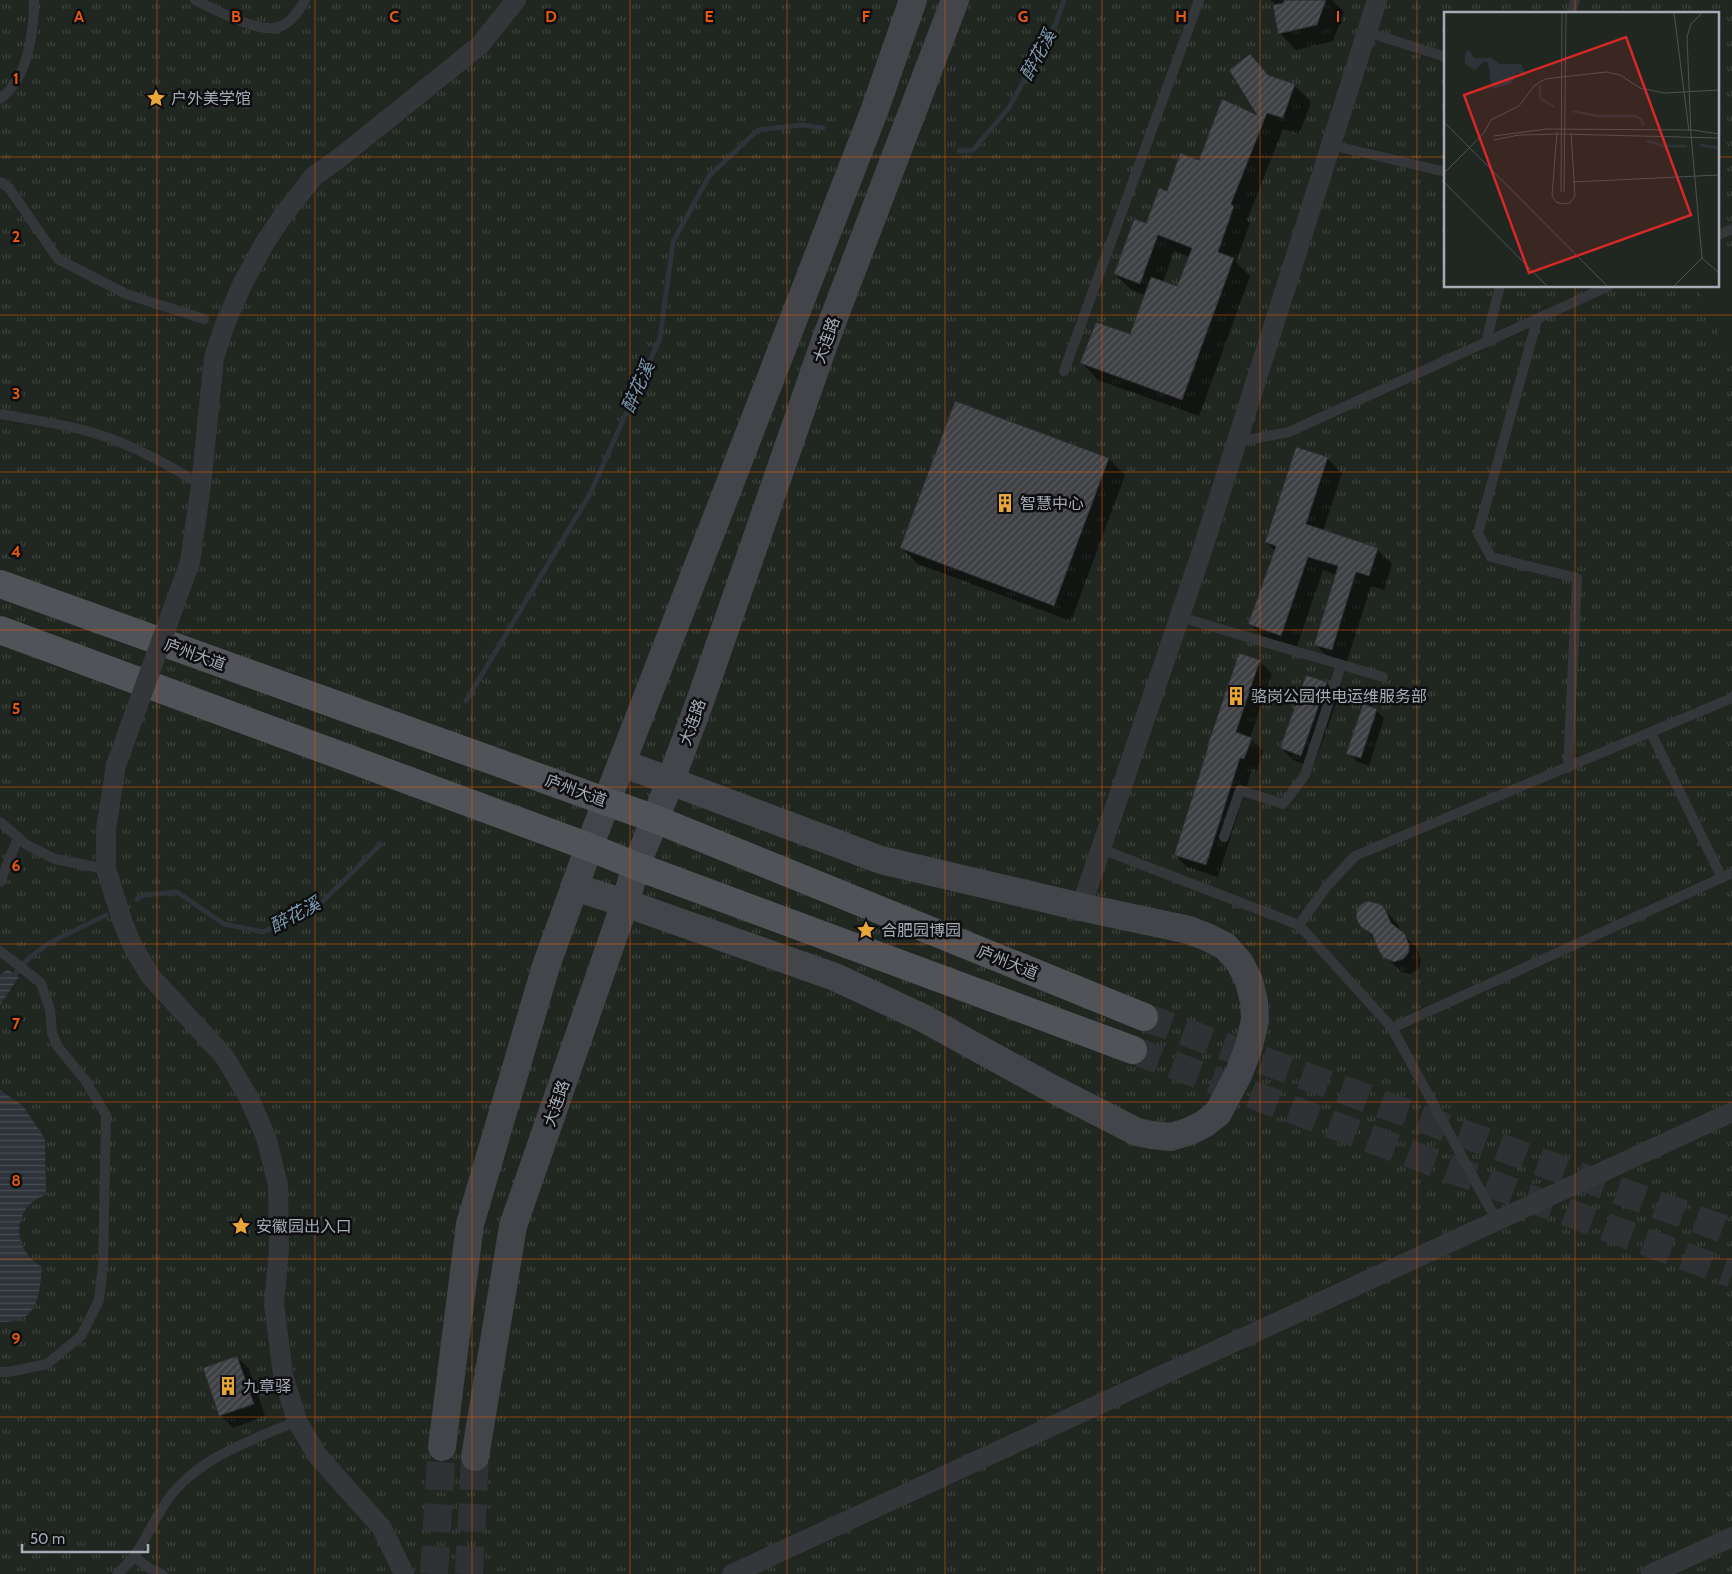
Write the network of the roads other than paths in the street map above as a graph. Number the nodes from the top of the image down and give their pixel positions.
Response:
1 (34, 0) edge
2 (195, 0) edge
3 (305, 0) edge
4 (516, 0) edge
5 (913, 0) edge
6 (955, 0) edge
7 (1199, 0) edge
8 (1377, 0) edge
9 (1367, 32) junction
10 (1444, 56) edge
11 (0, 99) edge
12 (1331, 145) junction
13 (1444, 172) edge
14 (0, 182) edge
15 (1732, 228) edge
16 (1720, 234) edge
17 (1500, 288) edge
18 (1605, 288) edge
19 (204, 319) dead end
20 (1537, 320) junction
21 (1486, 342) junction
22 (1064, 371) dead end
23 (0, 414) edge
24 (1236, 442) junction
25 (201, 485) junction
26 (0, 584) edge
27 (1180, 617) junction
28 (0, 630) edge
29 (1340, 665) junction
30 (1383, 677) dead end
31 (1732, 698) edge
32 (1651, 733) junction
33 (622, 763) junction
34 (1568, 768) junction
35 (670, 782) junction
36 (608, 802) junction
37 (654, 818) junction
38 (0, 822) edge
39 (1224, 837) dead end
40 (18, 838) junction
41 (589, 847) junction
42 (1101, 849) junction
43 (636, 866) junction
44 (106, 869) junction
45 (1732, 873) edge
46 (1722, 878) junction
47 (0, 882) edge
48 (574, 887) junction
49 (625, 903) junction
50 (1081, 907) junction
51 (1299, 925) junction
52 (0, 951) edge
53 (1144, 1017) tunnel mouth
54 (1392, 1028) junction
55 (1133, 1050) tunnel mouth
56 (1732, 1112) edge
57 (1497, 1221) junction
58 (0, 1372) edge
59 (297, 1421) junction
60 (442, 1447) tunnel mouth
61 (475, 1456) tunnel mouth
62 (1732, 1537) edge
63 (134, 1557) junction
64 (117, 1574) edge
65 (162, 1574) edge
66 (404, 1574) edge
67 (732, 1574) edge
68 (1651, 1574) edge

1 - 11 lane
2 - 3 lane
4 - 25 street
5 - 33 main road
6 - 35 main road, 大连路
7 - 22 lane
8 - 9 street
9 - 10 lane
9 - 12 street
12 - 13 lane
12 - 24 street
14 - 19 lane
15 - 16 lane
17 - 21 lane
18 - 20 lane
20 - 21 lane
20 - 34 lane
21 - 24 lane
23 - 25 lane
24 - 27 street
25 - 44 street, bridge
26 - 36 main road, 庐州大道
27 - 29 lane
27 - 42 street
28 - 41 main road
29 - 30 lane
29 - 39 lane
31 - 32 lane
32 - 34 lane
32 - 46 lane
33 - 35 main road
33 - 36 main road
34 - 51 lane
35 - 37 main road, 大连路
35 - 50 main road
36 - 37 main road, 庐州大道
36 - 41 main road
37 - 43 main road, 大连路
37 - 53 main road, 庐州大道
38 - 40 lane
40 - 44 lane
40 - 47 lane
41 - 43 main road
41 - 48 main road
42 - 50 street
42 - 51 lane
43 - 49 main road, 大连路
43 - 55 main road
44 - 59 street
45 - 46 lane
46 - 54 lane
48 - 49 main road
48 - 60 main road
49 - 50 main road
49 - 61 main road, 大连路
51 - 54 lane
52 - 58 lane
54 - 57 lane
56 - 57 street
57 - 67 street
59 - 63 lane
59 - 66 street
62 - 68 street
63 - 64 lane
63 - 65 lane

